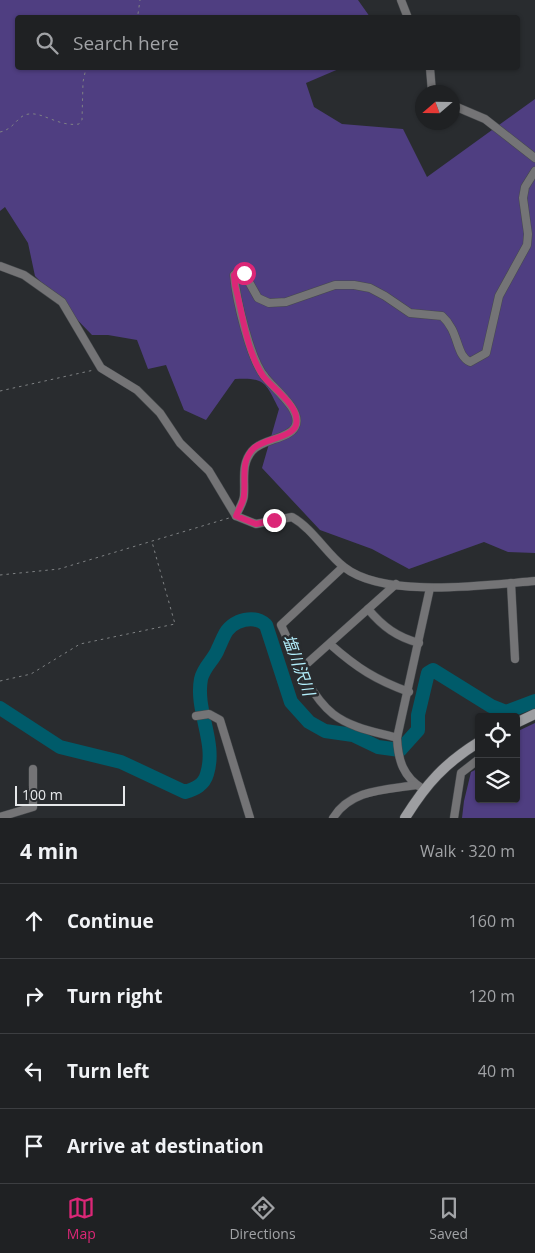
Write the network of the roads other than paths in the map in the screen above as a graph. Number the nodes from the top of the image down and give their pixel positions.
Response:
1 (401, 0) edge
2 (407, 15) edge
3 (430, 70) edge
4 (431, 85) edge
5 (460, 108) edge
6 (535, 158) edge
7 (535, 171) edge
8 (0, 266) edge
9 (236, 516) junction
10 (344, 567) junction
11 (535, 581) edge
12 (511, 583) junction
13 (396, 584) junction
14 (430, 588) junction
15 (368, 610) junction
16 (420, 643) junction
17 (331, 645) junction
18 (515, 659) dead end
19 (302, 668) junction
20 (409, 692) junction
21 (535, 714) edge
22 (196, 716) dead end
23 (520, 721) edge
24 (397, 738) junction
25 (475, 745) edge
26 (475, 762) edge
27 (32, 769) dead end
28 (419, 787) junction
29 (29, 808) junction
30 (0, 817) edge
31 (31, 818) edge
32 (250, 818) edge
33 (333, 818) edge
34 (405, 818) edge
35 (454, 818) edge

1 - 2 street
3 - 4 street
5 - 6 street
7 - 9 street
8 - 9 street
9 - 10 street
10 - 13 street
10 - 19 street
11 - 12 street
12 - 14 street
12 - 18 street
13 - 14 street
13 - 15 street
14 - 16 street
15 - 16 street
15 - 17 street
16 - 20 street
17 - 19 street
17 - 20 street
19 - 24 street
20 - 24 street
21 - 23 main road
22 - 32 street
24 - 28 street
25 - 28 main road
26 - 35 street
27 - 29 street
28 - 33 street
28 - 34 main road
29 - 30 street
29 - 31 street

